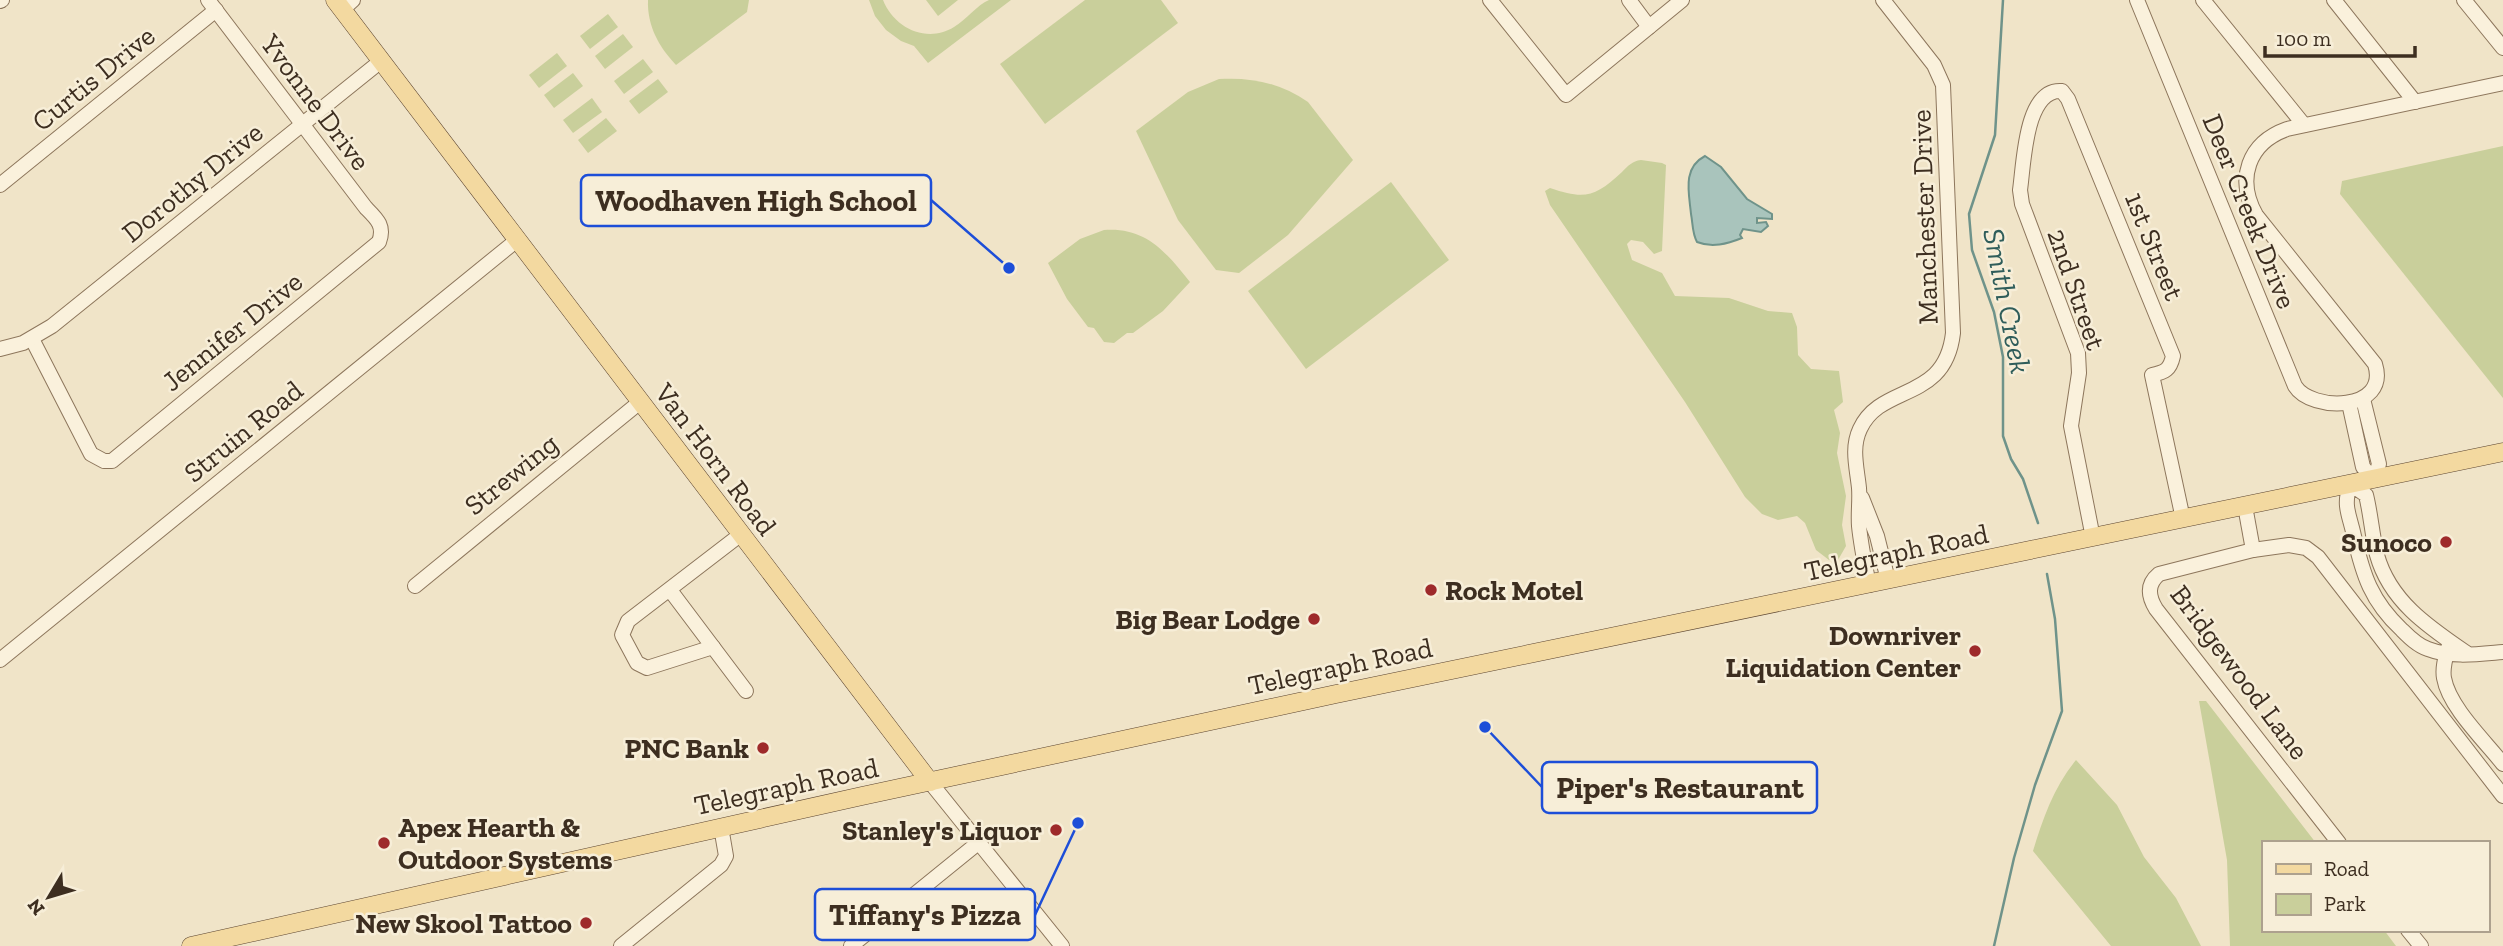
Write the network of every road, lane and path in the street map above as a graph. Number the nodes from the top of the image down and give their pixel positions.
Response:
1 (1490, 0) edge
2 (1629, 0) edge
3 (1682, 0) edge
4 (1883, 0) edge
5 (2137, 0) edge
6 (2203, 0) edge
7 (2334, 0) edge
8 (2464, 0) edge
9 (343, 3) edge
10 (212, 5) edge
11 (1648, 27) junction
12 (2503, 48) edge
13 (381, 61) junction
14 (2503, 83) edge
15 (2415, 102) junction
16 (303, 125) junction
17 (2304, 125) junction
18 (2021, 180) joint
19 (0, 185) edge
20 (382, 234) joint
21 (517, 240) junction
22 (32, 338) junction
23 (0, 349) edge
24 (2356, 401) junction
25 (640, 402) junction
26 (2503, 452) edge
27 (2374, 480) junction
28 (2350, 484) junction
29 (1859, 490) junction
30 (2245, 506) junction
31 (2183, 519) junction
32 (740, 535) junction
33 (2092, 538) junction
34 (2253, 550) junction
35 (2377, 554) junction
36 (2359, 560) junction
37 (1888, 580) junction
38 (1869, 584) junction
39 (415, 586) dead end
40 (670, 590) junction
41 (713, 647) junction
42 (2449, 647) junction
43 (2503, 652) edge
44 (0, 660) edge
45 (746, 691) dead end
46 (2503, 764) edge
47 (930, 782) junction
48 (2503, 796) edge
49 (721, 827) junction
50 (2337, 841) edge
51 (978, 843) junction
52 (2410, 932) edge
53 (191, 946) edge
54 (621, 946) edge
55 (851, 946) edge
56 (1062, 946) edge
57 (2421, 946) edge

1 - 11 street
2 - 11 street
3 - 11 street
4 - 29 street, Manchester Drive
5 - 24 street, Deer Creek Drive
6 - 17 street
7 - 15 street
8 - 12 street
9 - 13 main road, Van Horn Road
10 - 16 street, Yvonne Drive
10 - 19 street, Curtis Drive
13 - 16 street, Dorothy Drive
13 - 21 main road, Van Horn Road
14 - 15 street
15 - 17 street
16 - 20 street, Yvonne Drive
16 - 22 street, Dorothy Drive
17 - 24 street
18 - 31 street, 1st Street
18 - 33 street, 2nd Street
20 - 22 street, Jennifer Drive
21 - 25 main road, Van Horn Road
21 - 44 street, Struin Road
22 - 23 street, Dorothy Drive
24 - 27 street
25 - 32 main road, Van Horn Road
25 - 39 street, Strewing
26 - 27 main road, Telegraph Road
27 - 28 main road, Telegraph Road
28 - 30 main road, Telegraph Road
28 - 35 street
28 - 36 street
29 - 37 street, Manchester Drive
29 - 38 street, Manchester Drive
30 - 31 main road, Telegraph Road
30 - 34 street
31 - 33 main road, Telegraph Road
32 - 40 street
32 - 47 main road, Van Horn Road
33 - 37 main road, Telegraph Road
34 - 48 street, Bridgewood Lane
34 - 50 street, Bridgewood Lane
35 - 36 street
35 - 42 street
36 - 42 street
37 - 38 main road, Telegraph Road
38 - 47 main road, Telegraph Road
40 - 41 street
40 - 41 street
41 - 45 street
42 - 43 street
42 - 46 street
47 - 49 main road, Telegraph Road
47 - 51 street, Van Horn Road
49 - 53 main road, Telegraph Road
49 - 54 street
51 - 55 street
51 - 56 street, Van Horn Road
52 - 57 street

